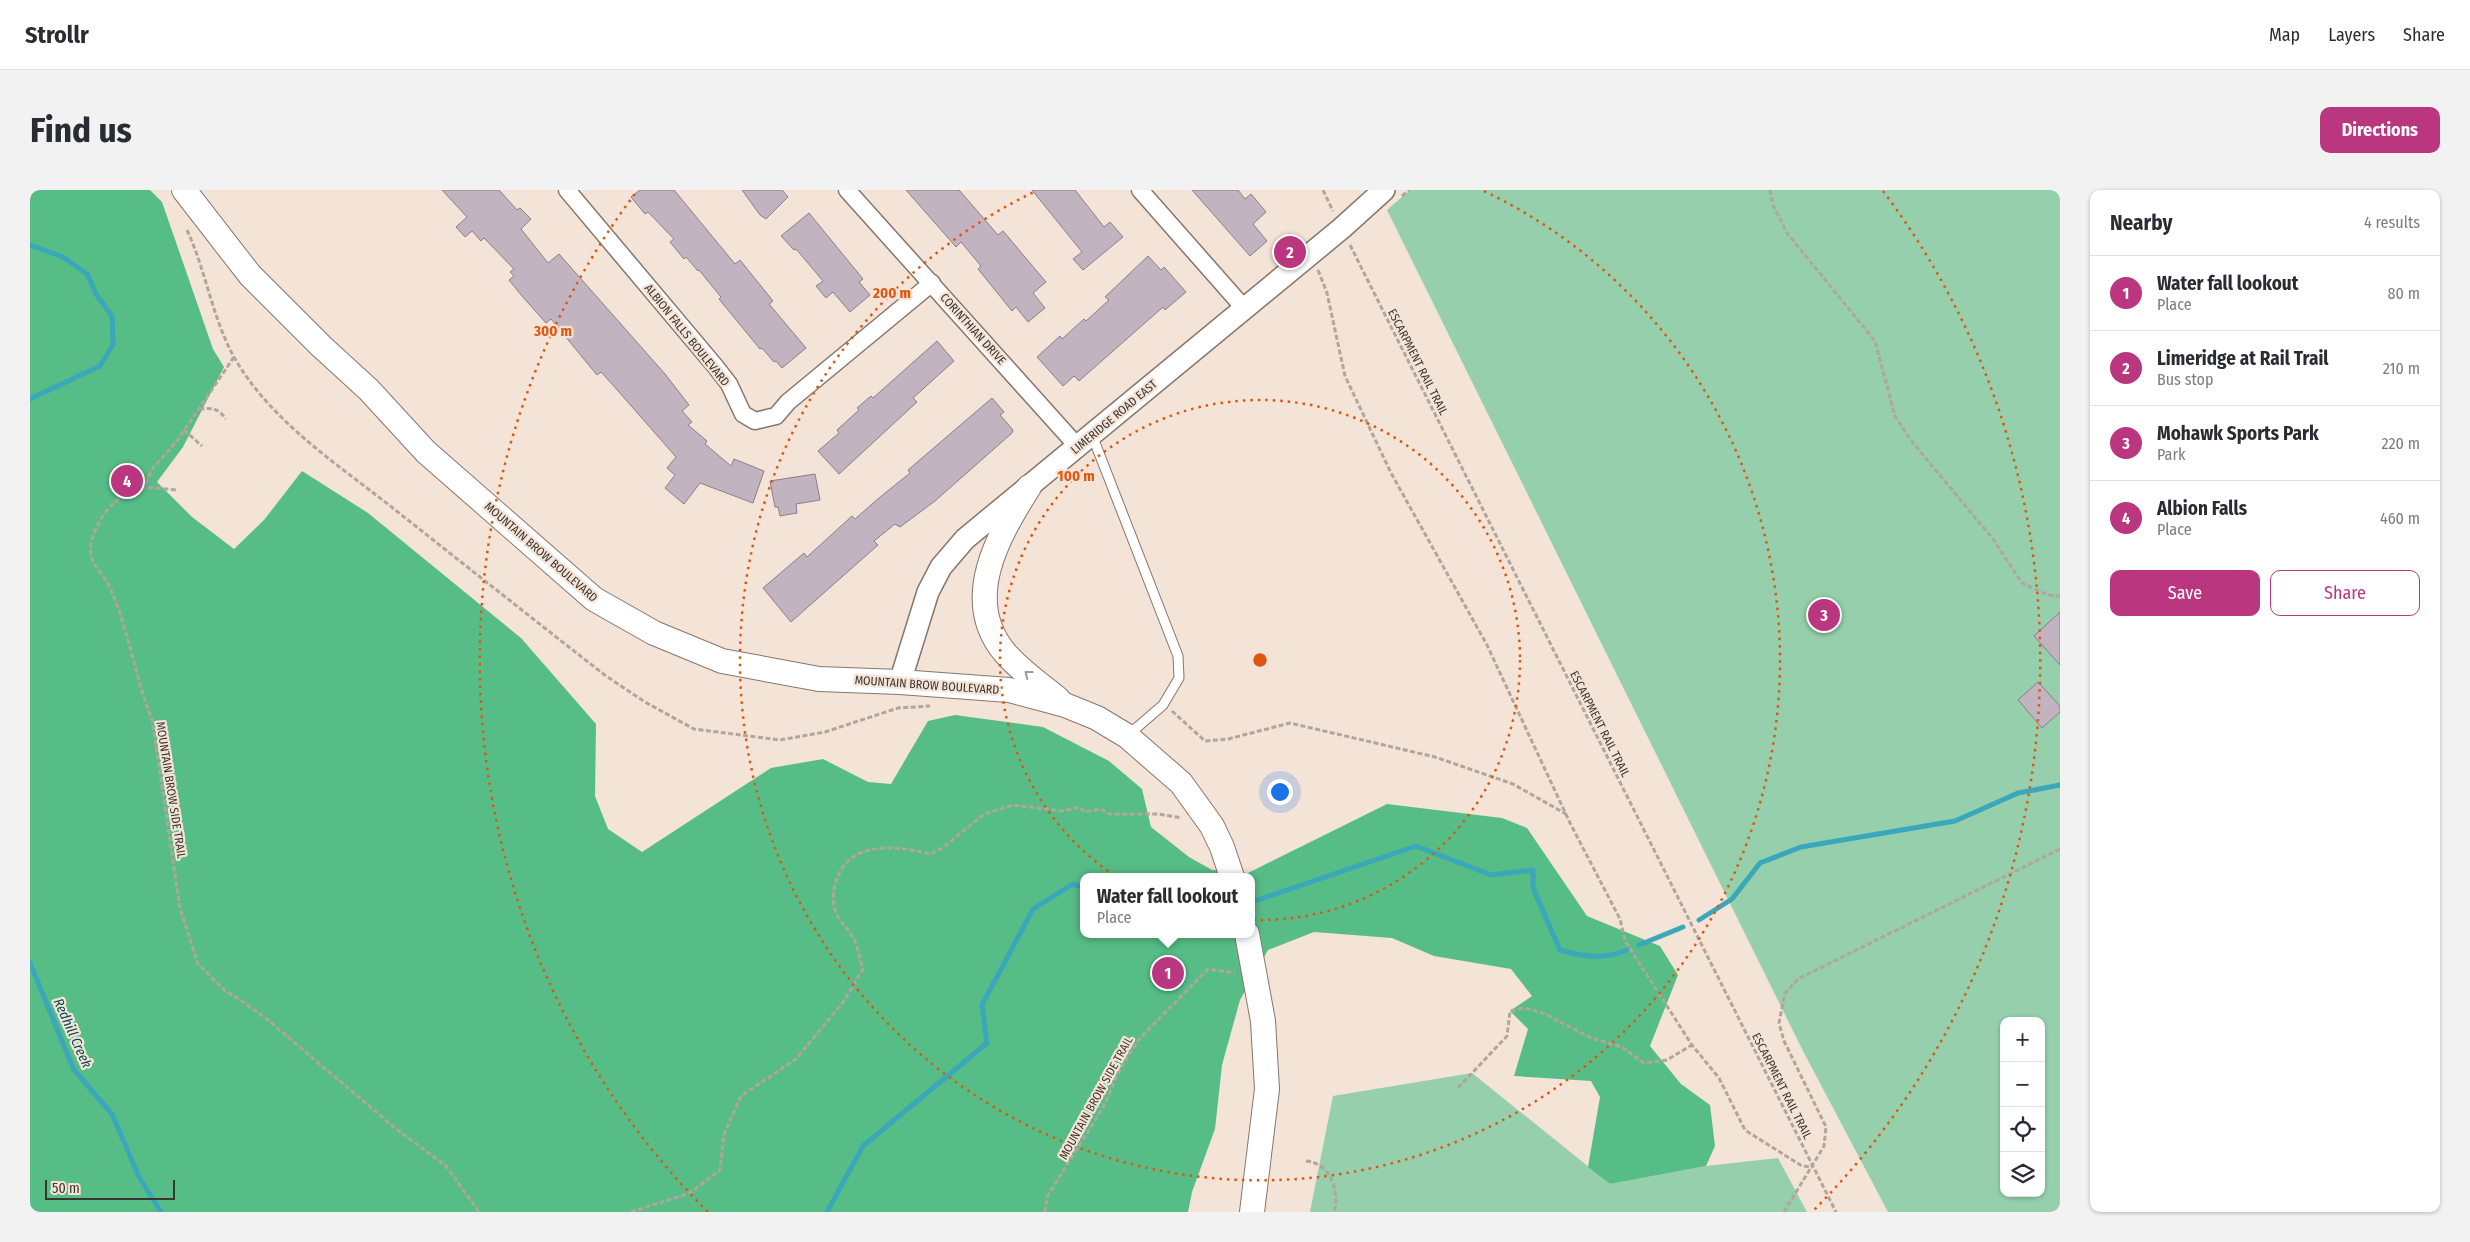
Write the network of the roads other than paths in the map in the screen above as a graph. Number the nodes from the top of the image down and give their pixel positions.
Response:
1 (184, 190) edge
2 (567, 190) edge
3 (847, 190) edge
4 (1140, 190) edge
5 (1384, 190) edge
6 (932, 283) junction
7 (1244, 308) junction
8 (1085, 441) junction
9 (1029, 486) junction
10 (900, 682) junction
11 (1065, 705) junction
12 (1127, 736) junction
13 (1231, 873) edge
14 (1247, 938) edge
15 (1252, 1212) edge

1 - 10 main road, MOUNTAIN BROW BOULEVARD
2 - 6 street, ALBION FALLS BOULEVARD
3 - 6 street, CORINTHIAN DRIVE
4 - 7 street
5 - 7 street, LIMERIDGE ROAD EAST
6 - 8 street, CORINTHIAN DRIVE
7 - 8 street, LIMERIDGE ROAD EAST
8 - 9 street, LIMERIDGE ROAD EAST
8 - 12 lane
9 - 10 street, LIMERIDGE ROAD EAST
11 -> 9 main road
10 - 11 main road, MOUNTAIN BROW BOULEVARD
11 - 12 main road, MOUNTAIN BROW BOULEVARD
12 - 13 main road, MOUNTAIN BROW BOULEVARD
14 - 15 main road

